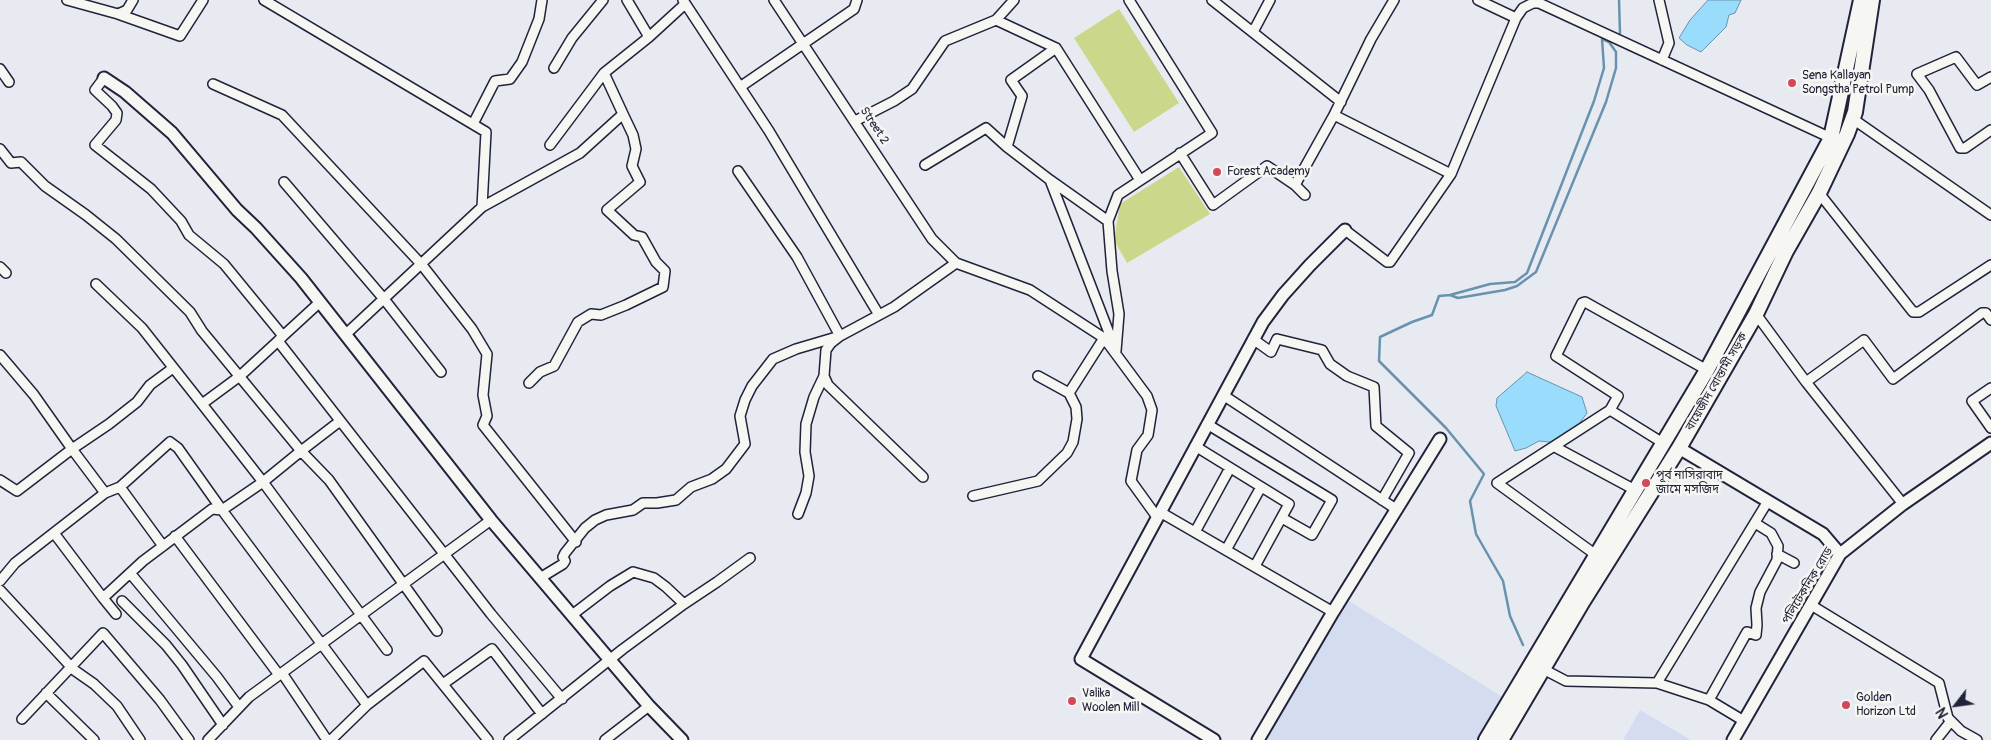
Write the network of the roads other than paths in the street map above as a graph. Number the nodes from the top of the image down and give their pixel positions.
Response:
1 (67, 0) edge
2 (132, 0) edge
3 (203, 0) edge
4 (264, 0) edge
5 (542, 0) edge
6 (603, 0) edge
7 (626, 0) edge
8 (774, 0) edge
9 (857, 0) edge
10 (1014, 0) edge
11 (1128, 0) edge
12 (1212, 0) edge
13 (1270, 0) edge
14 (1394, 0) edge
15 (1478, 0) edge
16 (1659, 0) edge
17 (1861, 0) edge
18 (1872, 0) edge
19 (684, 2) edge
20 (1527, 3) edge
21 (118, 14) junction
22 (1516, 18) junction
23 (996, 20) junction
24 (1253, 32) junction
25 (649, 37) junction
26 (805, 44) junction
27 (1056, 48) junction
28 (1662, 60) junction
29 (554, 68) dead end
30 (0, 69) edge
31 (604, 73) junction
32 (1991, 76) edge
33 (104, 78) joint
34 (9, 82) dead end
35 (213, 84) dead end
36 (740, 87) junction
37 (1341, 102) junction
38 (623, 114) junction
39 (1334, 115) junction
40 (1853, 119) junction
41 (855, 121) junction
42 (473, 124) junction
43 (1991, 130) edge
44 (1831, 138) junction
45 (550, 146) dead end
46 (1007, 147) junction
47 (0, 149) edge
48 (1180, 153) junction
49 (924, 165) dead end
50 (738, 171) dead end
51 (1451, 174) junction
52 (1050, 180) junction
53 (1140, 180) junction
54 (284, 182) dead end
55 (1295, 185) junction
56 (1819, 193) junction
57 (1305, 195) dead end
58 (482, 207) junction
59 (1991, 215) edge
60 (1108, 220) junction
61 (1345, 230) joint
62 (956, 263) junction
63 (422, 265) junction
64 (1991, 266) edge
65 (96, 284) dead end
66 (384, 299) junction
67 (320, 302) junction
68 (1756, 314) junction
69 (879, 315) junction
70 (1991, 320) edge
71 (345, 335) junction
72 (840, 336) junction
73 (281, 338) junction
74 (1104, 338) junction
75 (1253, 339) junction
76 (0, 355) edge
77 (173, 368) junction
78 (1707, 370) junction
79 (441, 372) dead end
80 (240, 376) junction
81 (824, 376) junction
82 (1038, 376) dead end
83 (1806, 382) junction
84 (529, 383) dead end
85 (1991, 388) edge
86 (1069, 393) junction
87 (1223, 395) junction
88 (202, 404) junction
89 (1610, 410) junction
90 (340, 421) junction
91 (1207, 424) junction
92 (1991, 428) edge
93 (1440, 439) dead end
94 (1663, 443) junction
95 (1991, 443) edge
96 (1195, 446) junction
97 (1555, 447) junction
98 (1679, 448) junction
99 (72, 449) junction
100 (301, 451) junction
101 (1230, 468) junction
102 (923, 477) dead end
103 (0, 480) edge
104 (263, 482) junction
105 (120, 487) junction
106 (1261, 487) junction
107 (1635, 490) junction
108 (105, 493) junction
109 (973, 496) dead end
110 (1382, 500) junction
111 (1768, 501) junction
112 (1903, 504) junction
113 (1396, 509) junction
114 (222, 510) junction
115 (798, 514) dead end
116 (1159, 514) junction
117 (1282, 518) junction
118 (491, 520) junction
119 (1755, 523) junction
120 (1195, 532) junction
121 (54, 533) junction
122 (175, 536) junction
123 (576, 542) junction
124 (163, 546) junction
125 (1226, 550) junction
126 (1778, 554) junction
127 (1840, 554) junction
128 (444, 555) junction
129 (1596, 555) junction
130 (750, 558) dead end
131 (1794, 563) dead end
132 (1255, 566) junction
133 (130, 573) junction
134 (540, 578) junction
135 (0, 581) edge
136 (404, 585) junction
137 (0, 590) edge
138 (103, 598) junction
139 (122, 602) dead end
140 (684, 604) junction
141 (1811, 605) junction
142 (1333, 612) junction
143 (116, 614) dead end
144 (572, 615) junction
145 (362, 616) junction
146 (438, 631) dead end
147 (323, 644) junction
148 (387, 650) dead end
149 (610, 661) junction
150 (71, 667) junction
151 (1543, 669) junction
152 (280, 674) junction
153 (1657, 682) junction
154 (443, 684) junction
155 (46, 693) junction
156 (562, 698) junction
157 (1709, 700) junction
158 (367, 704) junction
159 (649, 706) junction
160 (239, 707) junction
161 (542, 714) junction
162 (22, 719) dead end
163 (1744, 721) junction
164 (1951, 721) junction
165 (222, 725) junction
166 (94, 740) edge
167 (140, 740) edge
168 (189, 740) edge
169 (208, 740) edge
170 (329, 740) edge
171 (488, 740) edge
172 (509, 740) edge
173 (604, 740) edge
174 (682, 740) edge
175 (1214, 740) edge
176 (1258, 740) edge
177 (1486, 740) edge
178 (1501, 740) edge
179 (1733, 740) edge
180 (1936, 740) edge
181 (1977, 740) edge

1 - 21 street
2 - 21 street
3 - 21 street
4 - 42 street
5 - 42 street
6 - 29 street
7 - 25 street
8 - 26 street, Street 2
9 - 26 street
10 - 23 street
11 - 48 street
12 - 24 street
13 - 24 street
14 - 37 street
15 - 22 street
16 - 28 street
17 - 44 main road, বায়েজীদ বোস্তামী সড়ক
18 - 40 main road, বায়েজীদ বোস্তামী সড়ক
19 - 25 street
19 - 36 street
20 - 22 street
20 - 28 street
22 - 51 street
23 - 27 street
23 - 41 street
24 - 37 street
25 - 31 street
26 - 36 street
26 - 41 street, Street 2
27 - 46 street
27 - 53 street
28 - 44 street
30 - 34 street
31 - 38 street
31 - 45 street
32 - 43 street
33 - 67 street
33 - 73 street
35 - 63 street
36 - 69 street
37 - 39 street
38 - 58 street
38 - 84 street
39 - 51 street
39 - 55 street
40 - 56 main road, বায়েজীদ বোস্তামী সড়ক
40 - 59 street
41 - 62 street, Street 2
42 - 58 street
44 - 78 main road, বায়েজীদ বোস্তামী সড়ক
46 - 49 street
46 - 52 street
47 - 80 street
48 - 53 street
48 - 55 street
50 - 72 street
51 - 61 street
52 - 60 street
52 - 60 street
53 - 60 street
54 - 66 street
55 - 57 street
56 - 64 street
56 - 68 main road, বায়েজীদ বোস্তামী সড়ক
58 - 63 street
61 - 75 street
62 - 69 street
62 - 74 street
63 - 66 street
63 - 123 street
65 - 77 street
66 - 71 street
66 - 79 street
67 - 71 street
67 - 73 street
68 - 83 street
68 - 98 main road, বায়েজীদ বোস্তামী সড়ক
69 - 72 street
70 - 83 street
71 - 118 street
72 - 81 street
72 - 123 street
73 - 80 street
73 - 90 street
74 - 86 street
74 - 116 street
75 - 87 street
75 - 110 street
76 - 99 street
77 - 88 street
77 - 99 street
78 - 89 street
78 - 94 main road, বায়েজীদ বোস্তামী সড়ক
80 - 88 street
80 - 100 street
81 - 102 street
81 - 115 street
82 - 86 street
83 - 112 street
85 - 92 street
86 - 109 street
87 - 91 street
87 - 110 street
88 - 104 street
89 - 94 street
89 - 97 street
90 - 100 street
90 - 128 street
91 - 96 street
91 - 117 street
93 - 113 street
94 - 107 main road, বায়েজীদ বোস্তামী সড়ক
95 - 112 street, পলিটেকনিক রোড
96 - 101 street
96 - 116 street
97 - 107 street
97 - 129 street
98 - 111 street
98 - 151 main road, বায়েজীদ বোস্তামী সড়ক
99 - 103 street
99 - 108 street
100 - 104 street
100 - 136 street
101 - 106 street
101 - 120 street
104 - 114 street
104 - 145 street
105 - 108 street
105 - 114 street
105 - 124 street
106 - 117 street
106 - 125 street
107 - 129 main road, বায়েজীদ বোস্তামী সড়ক
108 - 121 street
110 - 113 street
111 - 119 street
111 - 127 street
112 - 127 street, পলিটেকনিক রোড
113 - 142 street
114 - 122 street
114 - 147 street
116 - 120 street
116 - 175 street
117 - 132 street
118 - 128 street
118 - 134 street
119 - 126 street
119 - 153 street
120 - 125 street
121 - 135 street
121 - 138 street
122 - 124 street
122 - 152 street
123 - 134 street
124 - 133 street
125 - 132 street
126 - 131 street
126 - 157 street
127 - 141 street, পলিটেকনিক রোড
128 - 136 street
128 - 156 street
129 - 177 main road, বায়েজীদ বোস্তামী সড়ক
130 - 140 street
132 - 142 street
133 - 138 street
133 - 160 street
134 - 144 street
136 - 145 street
136 - 146 street
137 - 150 street
138 - 143 street
139 - 165 street
140 - 144 street
140 - 149 street
141 - 163 street, পলিটেকনিক রোড
141 - 164 street
142 - 176 street
144 - 149 street
145 - 147 street
145 - 148 street
147 - 152 street
147 - 158 street
149 - 156 street
149 - 159 street
150 - 155 street
150 - 167 street
150 - 168 street
151 - 153 street
151 - 178 main road, বায়েজীদ বোস্তামী সড়ক
152 - 160 street
152 - 170 street
153 - 157 street
154 - 158 street
154 - 161 street
154 - 171 street
155 - 162 street
155 - 166 street
156 - 161 street
157 - 163 street
158 - 170 street
159 - 173 street
159 - 174 street
160 - 165 street
161 - 172 street
163 - 179 street, পলিটেকনিক রোড
164 - 180 street
164 - 181 street
165 - 169 street

